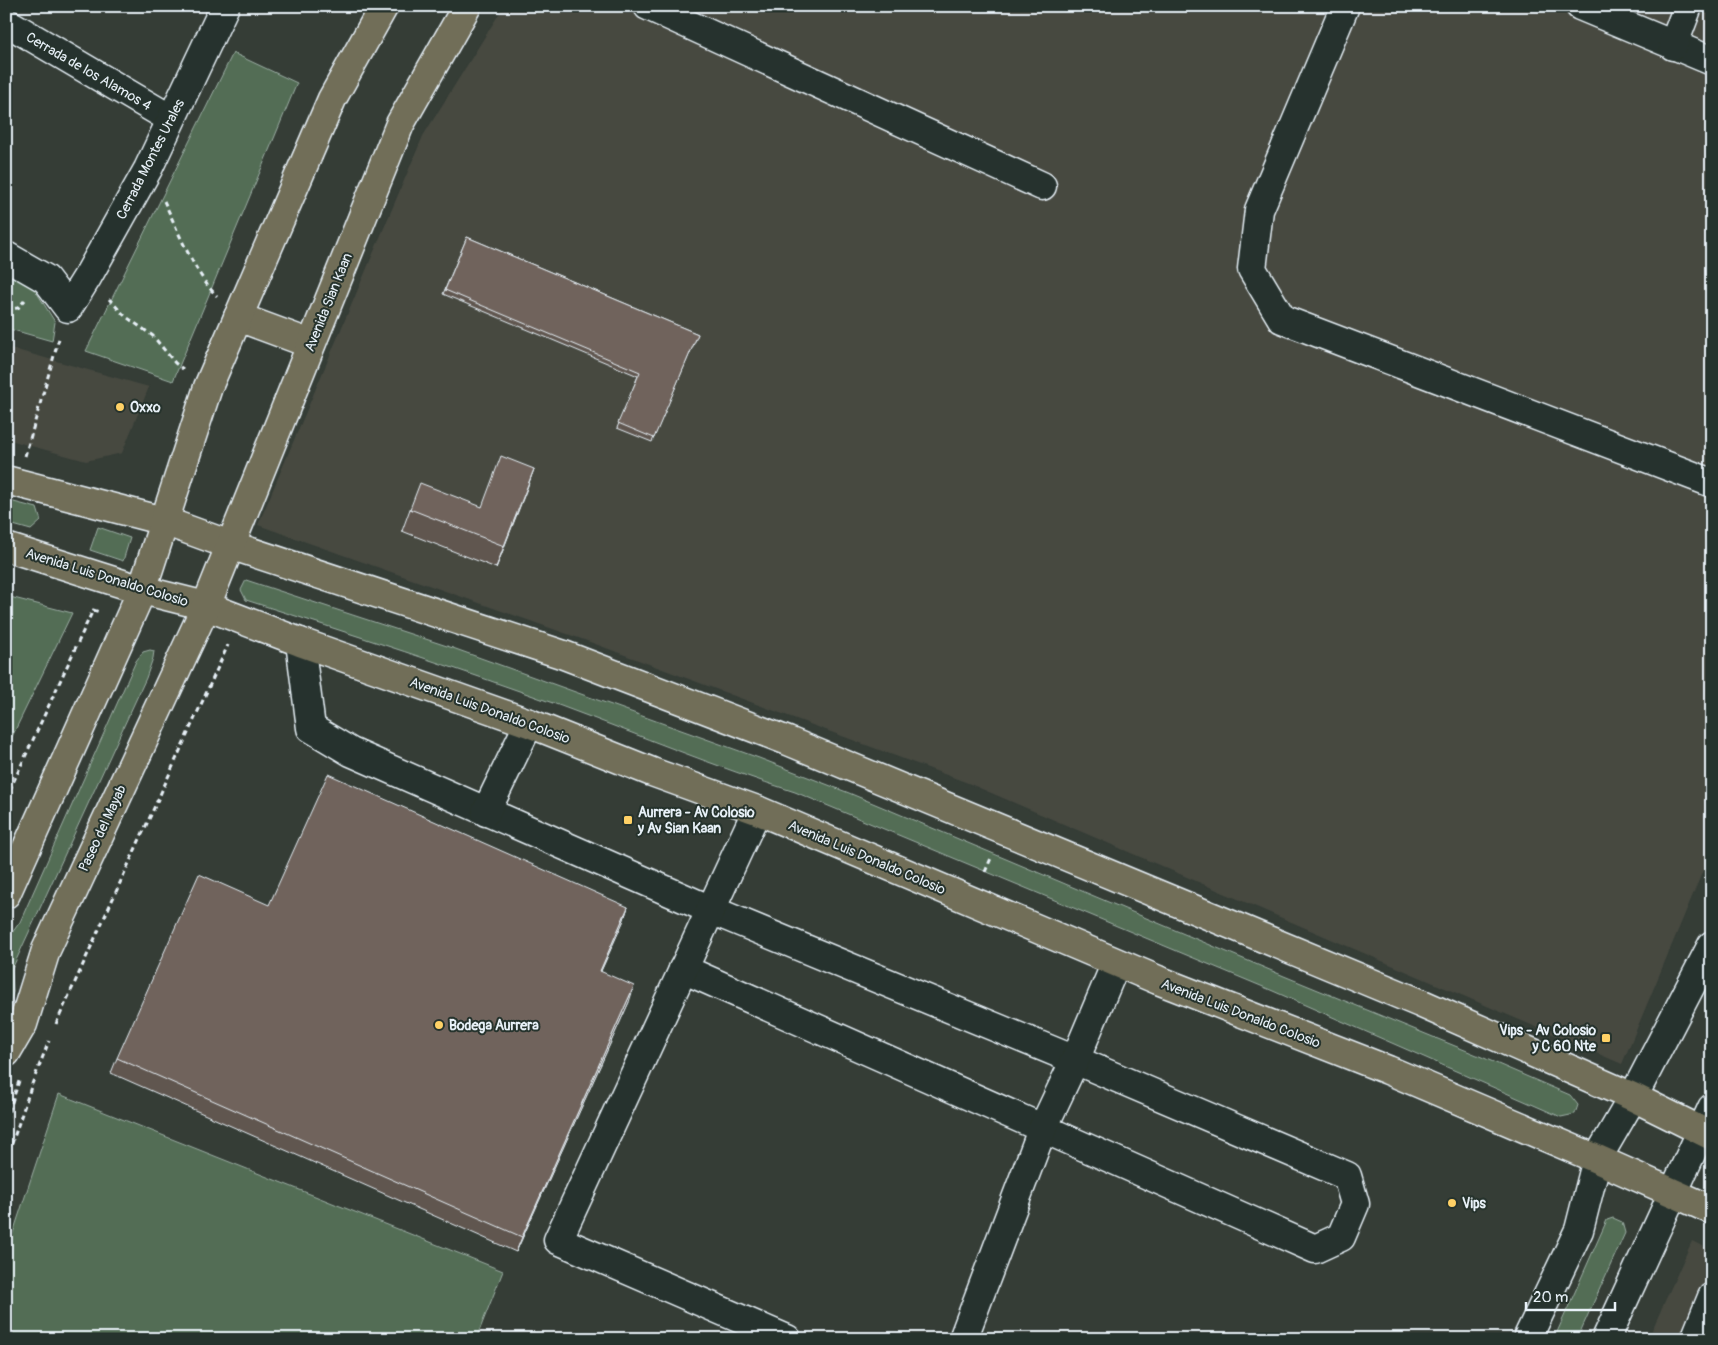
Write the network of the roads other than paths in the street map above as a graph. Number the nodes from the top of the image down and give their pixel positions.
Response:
1 (225, 6) edge
2 (384, 6) edge
3 (467, 6) edge
4 (648, 6) edge
5 (1345, 6) edge
6 (1580, 6) edge
7 (1688, 6) edge
8 (6, 22) edge
9 (1673, 46) junction
10 (1712, 62) edge
11 (171, 119) junction
12 (1042, 186) dead end
13 (6, 256) edge
14 (238, 317) junction
15 (310, 344) junction
16 (12, 482) edge
17 (1712, 483) edge
18 (164, 521) junction
19 (230, 545) junction
20 (6, 547) edge
21 (142, 590) junction
22 (206, 606) junction
23 (300, 642) junction
24 (529, 723) junction
25 (757, 810) junction
26 (486, 812) junction
27 (6, 894) edge
28 (711, 910) junction
29 (1712, 945) edge
30 (1116, 963) junction
31 (683, 970) junction
32 (6, 1053) edge
33 (1075, 1060) junction
34 (1633, 1097) junction
35 (1708, 1125) edge
36 (1042, 1130) junction
37 (1597, 1159) junction
38 (1672, 1192) junction
39 (1712, 1210) edge
40 (1712, 1297) edge
41 (787, 1339) edge
42 (963, 1339) edge
43 (1527, 1339) edge
44 (1606, 1339) edge
45 (1695, 1339) edge

1 - 11 street, Cerrada Montes Urales
2 - 14 main road
3 - 15 main road, Avenida Sian Kaan
4 - 12 street
5 - 17 street
6 - 9 street
7 - 9 street
8 - 11 street, Cerrada de los Alamos 4
9 - 10 street
11 - 13 street, Cerrada Montes Urales
14 - 15 main road
14 - 18 main road
15 - 19 main road, Avenida Sian Kaan
16 - 18 main road
18 - 19 main road
18 - 21 main road
19 - 22 main road, Avenida Sian Kaan
19 - 34 main road
20 - 21 main road, Avenida Luis Donaldo Colosio
21 - 22 main road, Avenida Luis Donaldo Colosio
21 - 27 main road
22 - 23 main road, Avenida Luis Donaldo Colosio
22 - 32 main road, Paseo del Mayab
23 - 24 main road, Avenida Luis Donaldo Colosio
23 - 26 street
24 - 25 main road, Avenida Luis Donaldo Colosio
24 - 26 street
25 - 28 street
25 - 30 main road, Avenida Luis Donaldo Colosio
26 - 28 street
28 - 31 street
28 - 33 street
29 - 34 street
30 - 33 street
30 - 37 main road, Avenida Luis Donaldo Colosio
31 - 36 street
31 - 41 street
33 - 36 street
33 - 36 street
34 - 35 main road
34 - 37 street
35 - 38 street
36 - 42 street
37 - 38 main road, Avenida Luis Donaldo Colosio
37 - 43 street
38 - 39 main road, Avenida Luis Donaldo Colosio
38 - 44 street
40 - 45 street

